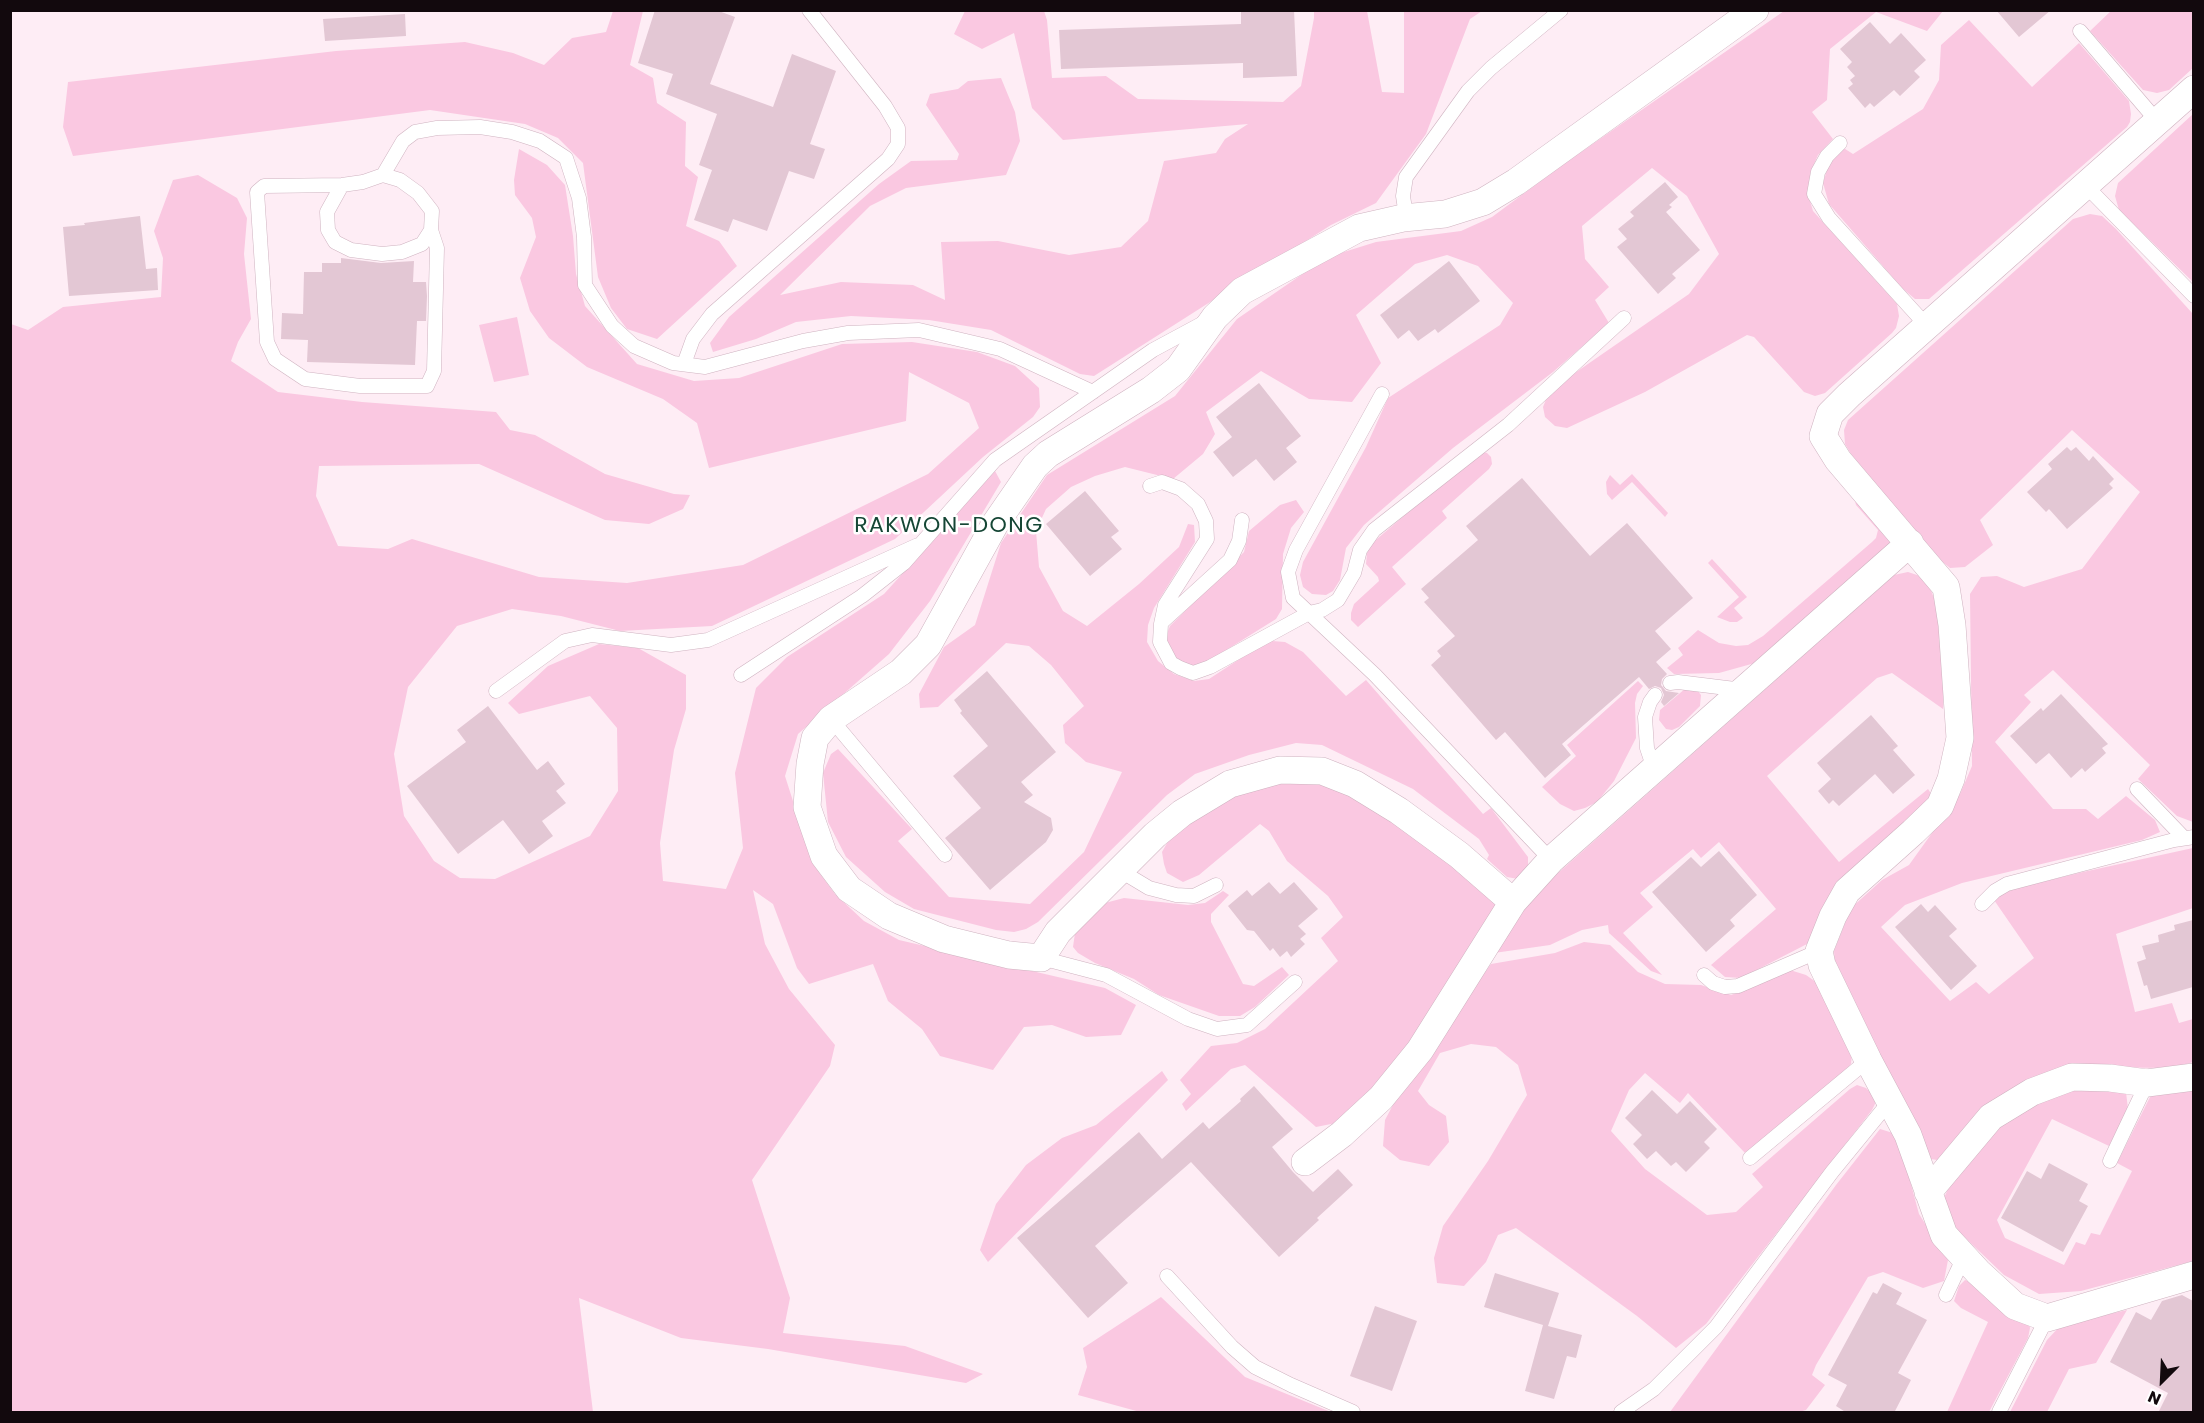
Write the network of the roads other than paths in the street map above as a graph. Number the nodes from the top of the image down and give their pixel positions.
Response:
1 (809, 10) edge
2 (1561, 10) edge
3 (1755, 10) edge
4 (2080, 31) dead end
5 (2193, 88) edge
6 (2157, 121) junction
7 (1840, 143) dead end
8 (383, 175) junction
9 (342, 185) junction
10 (2085, 185) junction
11 (1412, 217) junction
12 (431, 230) junction
13 (2193, 296) edge
14 (1215, 317) junction
15 (1624, 318) dead end
16 (1927, 326) junction
17 (684, 364) junction
18 (1093, 392) junction
19 (1382, 394) dead end
20 (1150, 486) dead end
21 (1242, 520) dead end
22 (922, 543) junction
23 (1910, 543) junction
24 (1309, 614) junction
25 (1161, 624) junction
26 (741, 675) dead end
27 (1670, 683) dead end
28 (1743, 690) junction
29 (496, 692) dead end
30 (1655, 695) dead end
31 (831, 719) junction
32 (1654, 769) junction
33 (2137, 789) dead end
34 (2189, 838) edge
35 (945, 855) dead end
36 (1551, 860) junction
37 (1119, 870) junction
38 (1216, 885) dead end
39 (1513, 902) junction
40 (1982, 904) dead end
41 (1819, 951) junction
42 (1041, 958) junction
43 (1704, 975) dead end
44 (1294, 982) dead end
45 (1868, 1060) junction
46 (2193, 1077) edge
47 (2147, 1083) junction
48 (1890, 1101) junction
49 (1750, 1158) dead end
50 (2110, 1161) dead end
51 (1305, 1162) dead end
52 (1928, 1192) junction
53 (1964, 1257) junction
54 (2193, 1275) edge
55 (1167, 1276) dead end
56 (1946, 1295) dead end
57 (2047, 1318) junction
58 (1353, 1413) edge
59 (1621, 1413) edge
60 (1999, 1413) edge

1 - 17 lane
2 - 11 lane
3 - 11 street
4 - 6 lane
5 - 6 street
6 - 10 street
7 - 16 lane
8 - 9 lane
8 - 12 lane
8 - 17 lane
9 - 12 lane
9 - 12 lane
10 - 13 lane
10 - 16 street
11 - 14 street
14 - 18 lane
14 - 31 street
15 - 24 lane
16 - 23 street
17 - 18 lane
18 - 22 lane
19 - 24 lane
20 - 25 lane
21 - 25 lane
22 - 26 lane
22 - 29 lane
23 - 28 street
23 - 41 street
24 - 25 lane
24 - 36 lane
27 - 28 lane
28 - 32 street
30 - 32 lane
31 - 35 lane
31 - 42 street
32 - 36 street
33 - 34 lane
34 - 40 lane
36 - 39 street
37 - 38 lane
37 - 39 street
37 - 42 street
39 - 51 street
41 - 43 lane
41 - 45 street
42 - 44 lane
45 - 48 street
45 - 49 lane
46 - 47 street
47 - 50 lane
47 - 52 street
48 - 52 street
48 - 59 lane
52 - 53 street
53 - 56 lane
53 - 57 street
54 - 57 street
55 - 58 lane
57 - 60 lane

